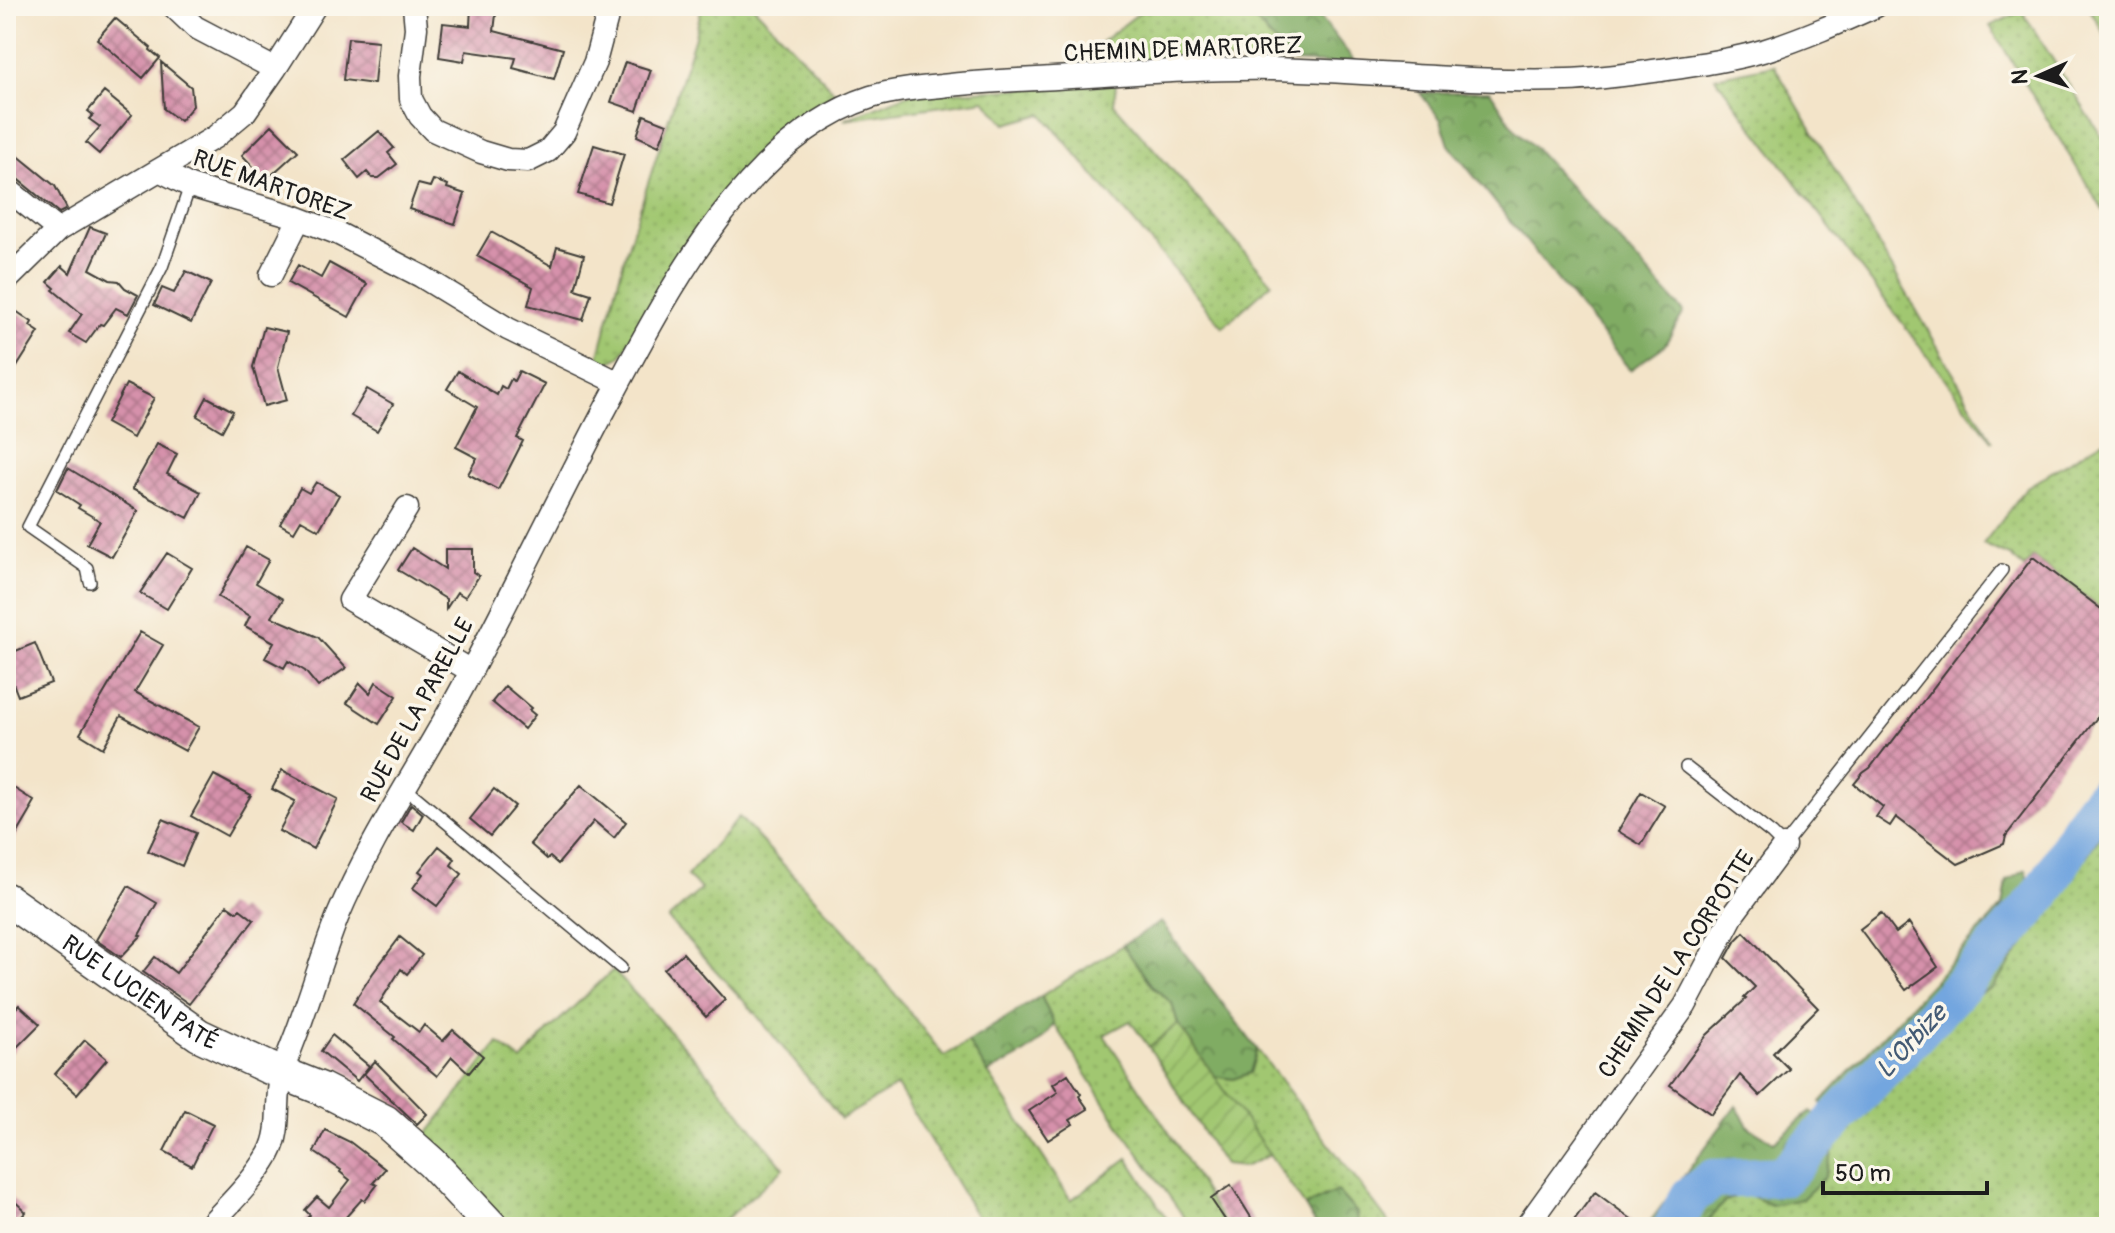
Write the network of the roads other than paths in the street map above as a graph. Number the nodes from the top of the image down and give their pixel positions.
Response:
1 (173, 6) edge
2 (315, 6) edge
3 (414, 6) edge
4 (610, 6) edge
5 (1876, 6) edge
6 (275, 69) junction
7 (159, 170) junction
8 (190, 186) junction
9 (6, 188) edge
10 (299, 219) junction
11 (58, 230) junction
12 (271, 275) dead end
13 (6, 281) edge
14 (619, 383) junction
15 (407, 508) dead end
16 (2002, 570) dead end
17 (90, 582) dead end
18 (471, 671) junction
19 (1686, 767) dead end
20 (404, 787) junction
21 (1784, 846) junction
22 (6, 899) edge
23 (621, 968) dead end
24 (282, 1073) junction
25 (208, 1227) edge
26 (492, 1227) edge
27 (1526, 1227) edge

1 - 6 street
2 - 6 street
3 - 4 street
5 - 14 street, CHEMIN DE MARTOREZ
6 - 7 street
7 - 8 street, RUE MARTOREZ
7 - 11 street, RUE MARTOREZ
8 - 10 street, RUE MARTOREZ
8 - 17 lane
9 - 11 street
10 - 12 street
10 - 14 street, RUE MARTOREZ
11 - 13 street, RUE MARTOREZ
14 - 18 street, RUE DE LA PARELLE
15 - 18 street
16 - 21 lane, CHEMIN DE LA CORPOTTE
18 - 20 street, RUE DE LA PARELLE
19 - 21 lane, CHEMIN DE LA CORPOTTE
20 - 23 lane
20 - 24 street, RUE DE LA PARELLE
21 - 27 street, CHEMIN DE LA CORPOTTE
22 - 24 street, RUE LUCIEN PATÉ
24 - 25 street, RUE DE LA PARELLE
24 - 26 street, RUE LUCIEN PATÉ

